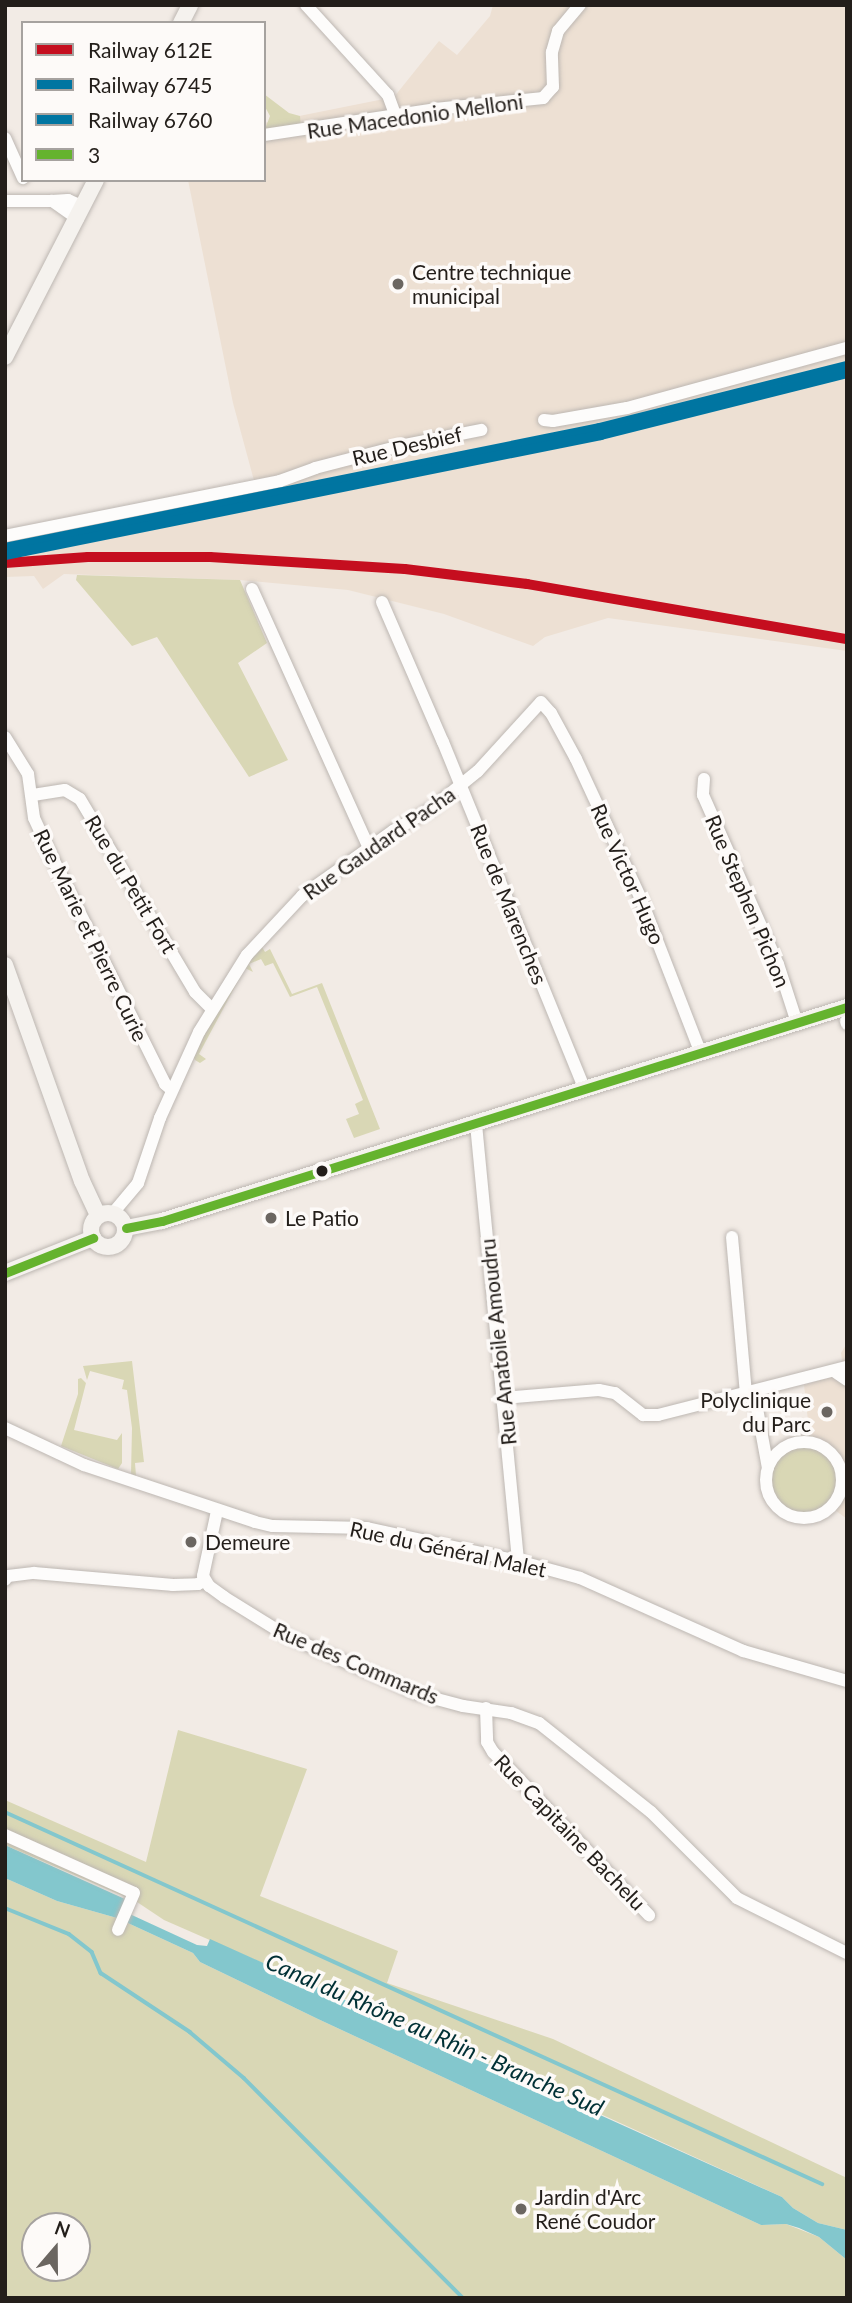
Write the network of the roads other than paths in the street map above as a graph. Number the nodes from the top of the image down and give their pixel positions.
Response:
1 (306, 5) edge
2 (580, 5) edge
3 (395, 114) junction
4 (266, 135) edge
5 (5, 138) edge
6 (21, 174) edge
7 (26, 182) edge
8 (95, 182) edge
9 (46, 200) junction
10 (5, 201) edge
11 (81, 213) junction
12 (847, 348) edge
13 (5, 357) edge
14 (544, 420) dead end
15 (481, 430) dead end
16 (5, 536) edge
17 (252, 589) dead end
18 (382, 602) dead end
19 (541, 702) joint
20 (5, 737) edge
21 (704, 779) dead end
22 (460, 786) junction
23 (33, 795) junction
24 (369, 848) junction
25 (5, 965) edge
26 (212, 1009) junction
27 (846, 1016) edge
28 (797, 1023) junction
29 (701, 1054) junction
30 (172, 1090) junction
31 (585, 1090) junction
32 (476, 1124) junction
33 (106, 1214) junction
34 (126, 1228) junction
35 (732, 1237) dead end
36 (93, 1238) junction
37 (5, 1273) edge
38 (841, 1369) edge
39 (847, 1380) edge
40 (750, 1393) junction
41 (503, 1398) junction
42 (5, 1427) edge
43 (768, 1468) junction
44 (217, 1511) junction
45 (519, 1561) junction
46 (6, 1578) edge
47 (204, 1581) junction
48 (847, 1681) edge
49 (486, 1708) junction
50 (5, 1835) edge
51 (649, 1914) dead end
52 (118, 1930) dead end
53 (847, 1953) edge

1 - 3 street
2 - 3 street, Rue Macedonio Melloni
3 - 4 street, Rue Macedonio Melloni
5 - 6 street
7 - 9 street
8 - 11 main road
9 - 10 street
9 - 11 street
11 - 13 main road
12 - 14 street
15 - 16 street, Rue Desbief
17 - 24 street
18 - 22 street, Rue de Marenches
19 - 22 street, Rue Gaudard Pacha
19 - 29 street, Rue Victor Hugo
20 - 23 street, Rue Marie et Pierre Curie
21 - 28 street, Rue Stephen Pichon
22 - 24 street, Rue Gaudard Pacha
22 - 31 street, Rue de Marenches
23 - 26 street, Rue du Petit Fort
23 - 30 street, Rue Marie et Pierre Curie
24 - 26 street, Rue Gaudard Pacha
25 - 33 main road
26 - 30 street, Rue Gaudard Pacha
27 - 28 main road
28 - 29 main road
29 - 31 main road
30 - 33 street, Rue Gaudard Pacha
31 - 32 main road
32 - 34 main road
32 - 41 street, Rue Anatoile Amoudru
33 - 34 main road
33 - 36 main road
34 - 36 main road
35 - 40 street
36 - 37 main road
38 - 39 street
38 - 40 street
40 - 41 street
40 - 43 street
41 - 45 street, Rue Anatoile Amoudru
42 - 44 street, Rue du Général Malet
43 - 43 street
44 - 45 street, Rue du Général Malet
44 - 47 street
45 - 48 street, Rue du Général Malet
46 - 47 street
47 - 49 street, Rue des Commards
49 - 51 street, Rue Capitaine Bachelu
49 - 53 street, Rue des Commards
50 - 52 street

